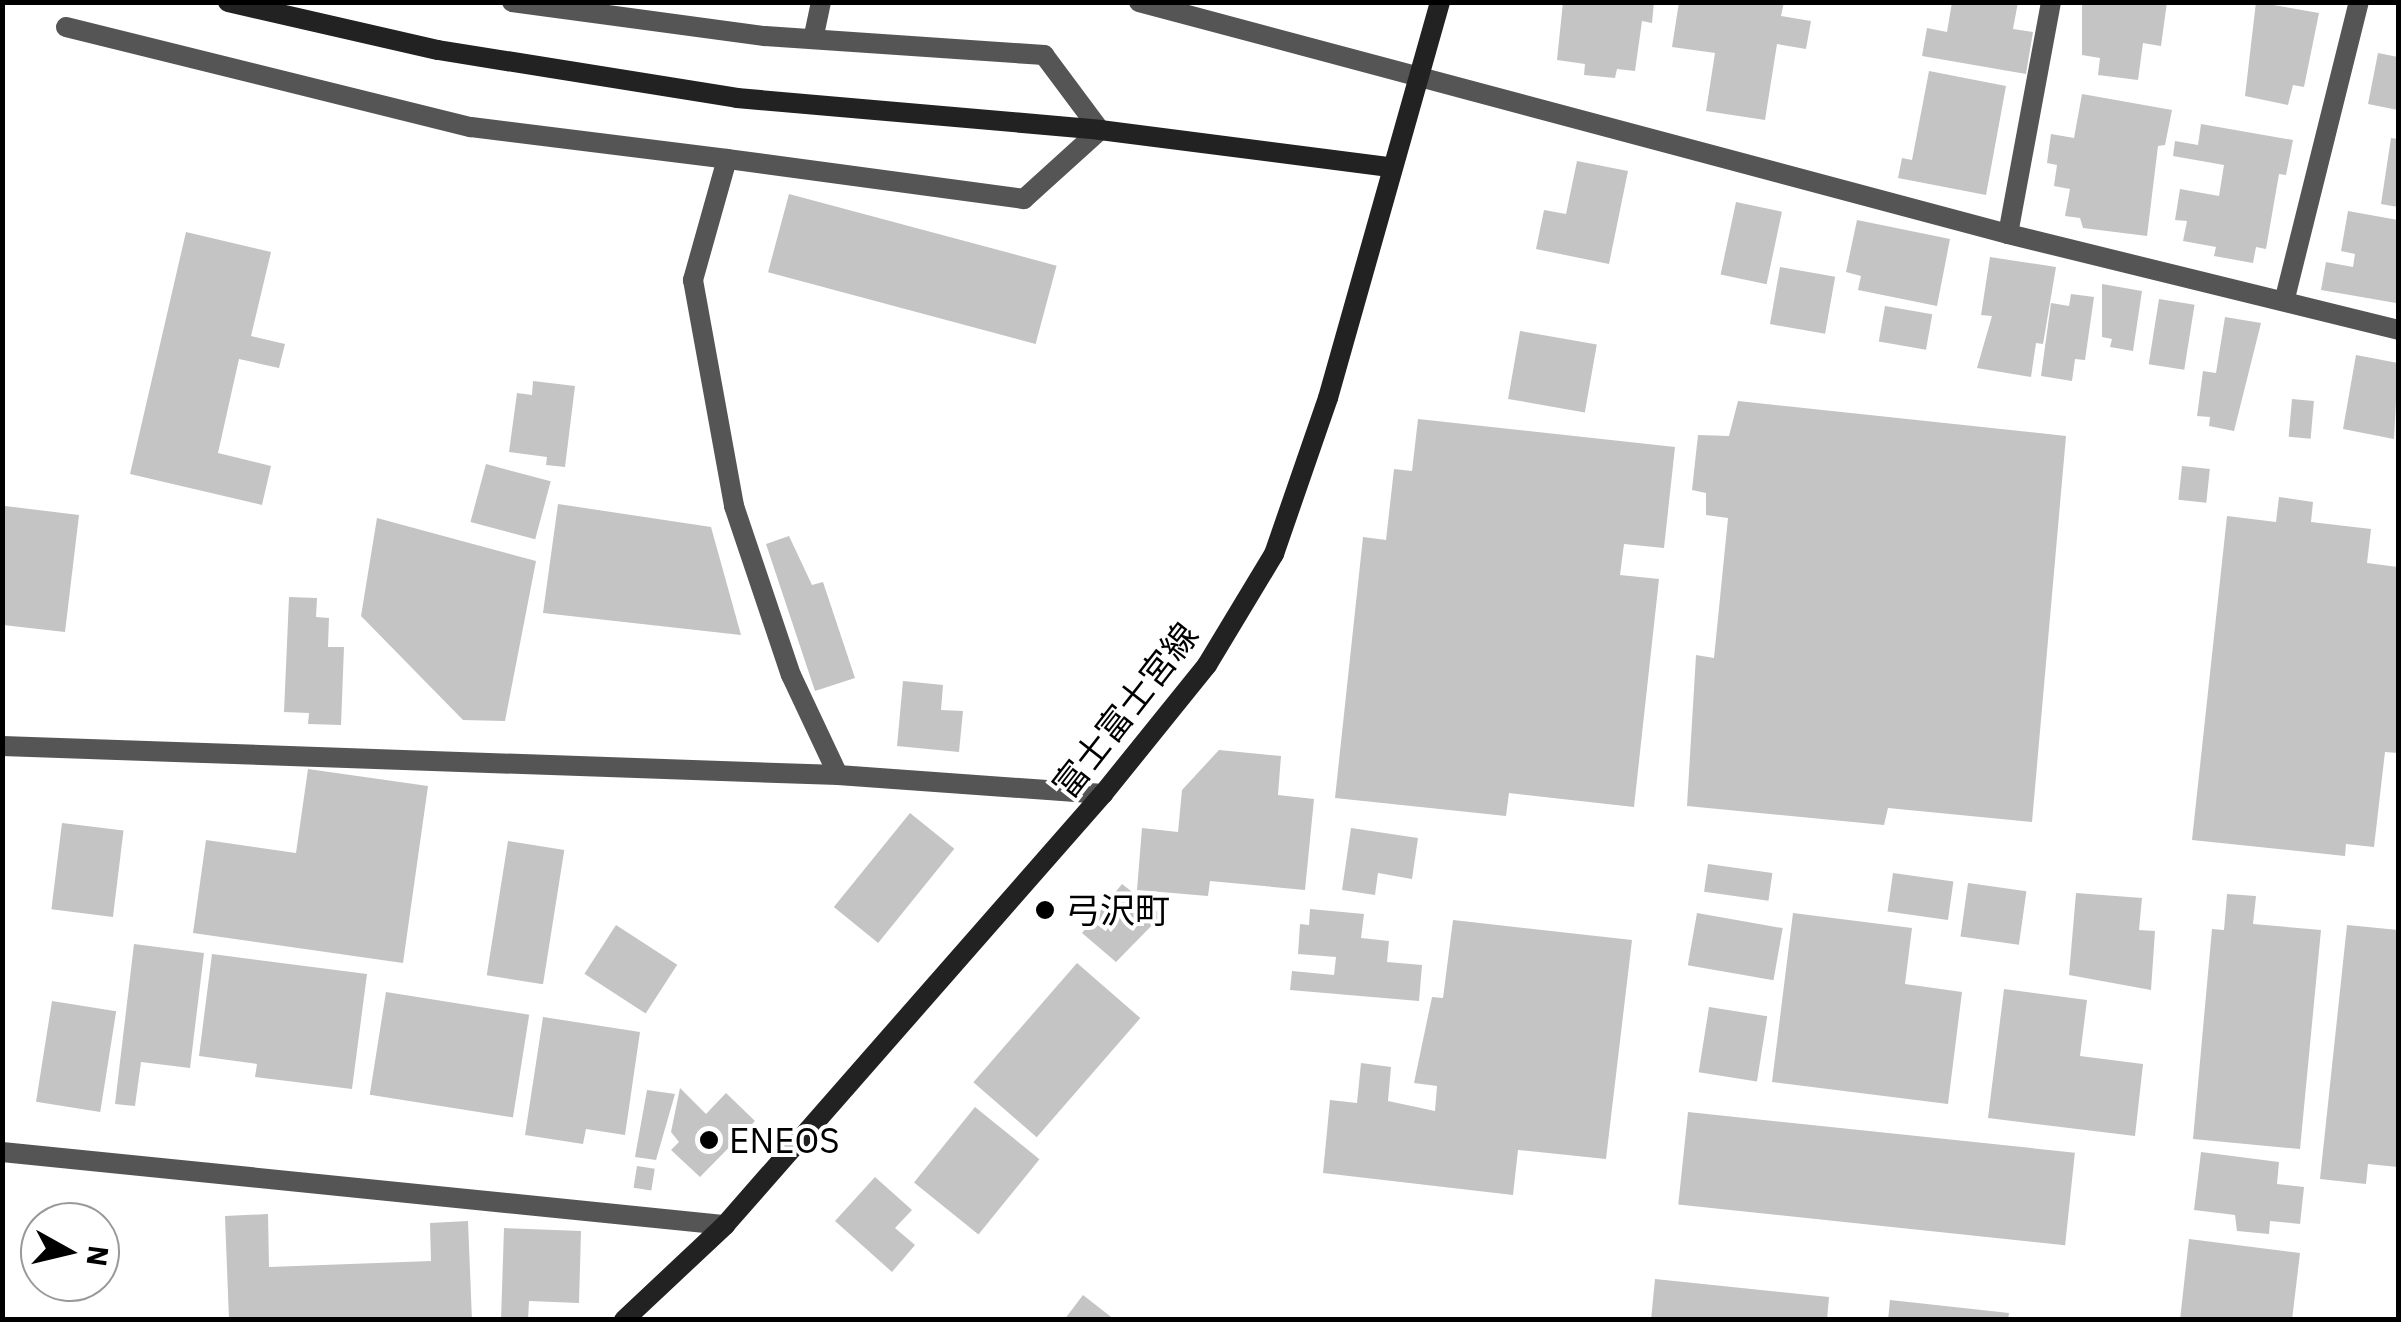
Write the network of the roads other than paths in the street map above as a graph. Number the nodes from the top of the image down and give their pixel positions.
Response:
1 (228, 2) edge
2 (512, 2) edge
3 (821, 2) edge
4 (1139, 2) edge
5 (1440, 2) edge
6 (2051, 2) edge
7 (2359, 2) edge
8 (66, 28) dead end
9 (814, 36) junction
10 (1418, 79) junction
11 (1100, 130) junction
12 (726, 160) junction
13 (1390, 167) junction
14 (2008, 234) junction
15 (2285, 298) junction
16 (2398, 330) edge
17 (2, 746) edge
18 (838, 774) junction
19 (1104, 794) junction
20 (2, 1152) edge
21 (724, 1224) junction
22 (624, 1320) edge

1 - 11 main road
2 - 9 street
3 - 9 street
4 - 10 street
5 - 10 main road, 富士富士宮線
6 - 14 street
7 - 15 street
8 - 12 street
9 - 11 street
10 - 13 main road, 富士富士宮線
10 - 14 street
11 - 12 street
11 - 13 main road
12 - 18 street
13 - 19 main road, 富士富士宮線
14 - 15 street
15 - 16 street
17 - 18 street
18 - 19 street
19 - 21 main road, 富士富士宮線
20 - 21 street
21 - 22 main road, 富士富士宮線

